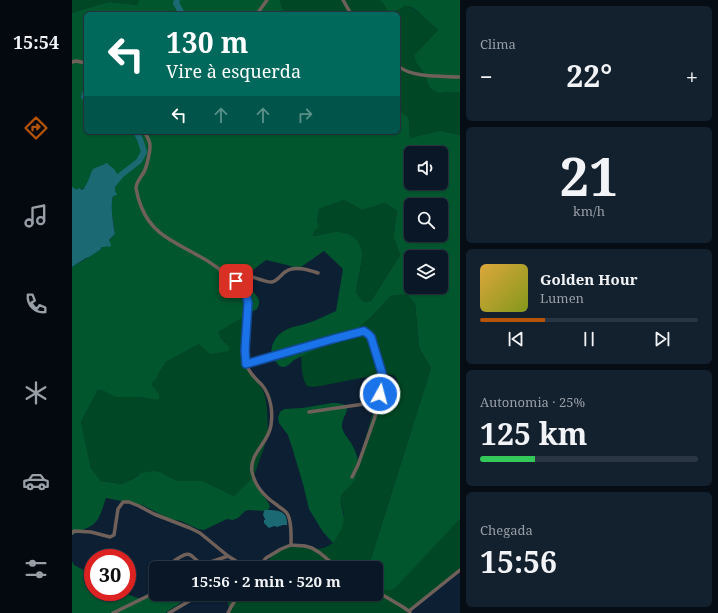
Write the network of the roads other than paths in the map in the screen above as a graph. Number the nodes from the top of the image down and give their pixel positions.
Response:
1 (266, 0) edge
2 (343, 0) edge
3 (257, 12) edge
4 (350, 12) edge
5 (72, 62) edge
6 (84, 63) edge
7 (400, 68) edge
8 (460, 77) edge
9 (145, 134) edge
10 (318, 273) dead end
11 (239, 284) junction
12 (246, 364) junction
13 (378, 402) junction
14 (309, 412) dead end
15 (352, 477) dead end
16 (72, 533) edge
17 (291, 545) junction
18 (228, 556) junction
19 (174, 561) edge
20 (198, 561) edge
21 (214, 561) edge
22 (236, 561) edge
23 (264, 561) edge
24 (330, 561) edge
25 (460, 570) edge
26 (149, 595) edge
27 (383, 595) edge
28 (189, 601) edge
29 (235, 601) edge
30 (410, 612) edge
31 (113, 613) edge
32 (169, 613) edge
33 (228, 613) edge

1 - 3 street
2 - 4 street
5 - 6 street
7 - 8 street
9 - 11 street
10 - 11 street
11 - 12 street
12 - 13 street
12 - 17 street
13 - 14 street
13 - 15 street
16 - 18 street
17 - 23 street
17 - 24 street
18 - 21 street
18 - 22 street
19 - 20 street
25 - 30 street
26 - 31 street
27 - 30 street
28 - 32 street
29 - 33 street

